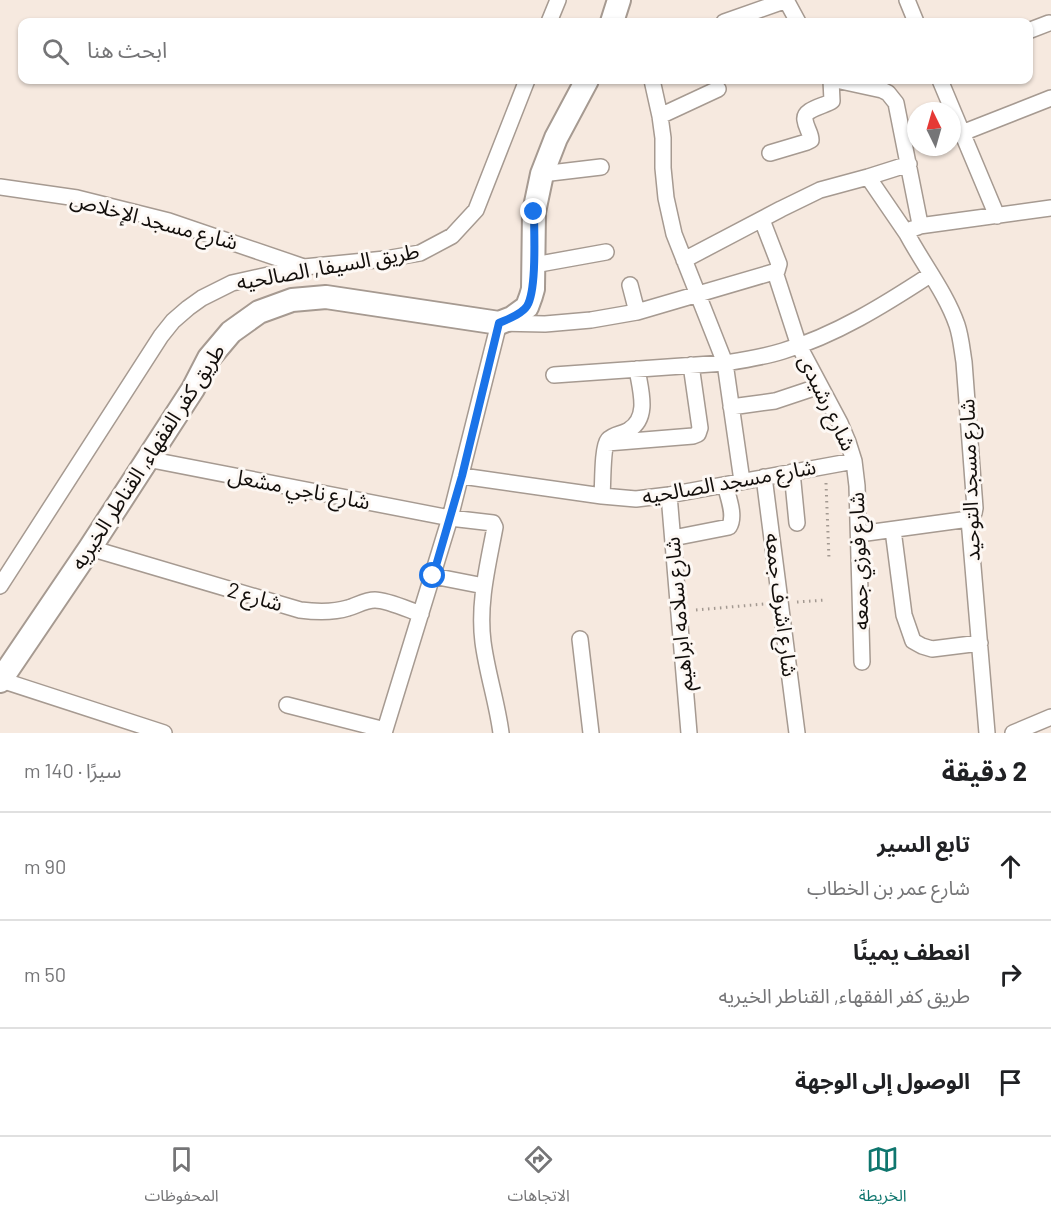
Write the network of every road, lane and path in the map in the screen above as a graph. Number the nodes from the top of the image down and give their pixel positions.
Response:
1 (558, 0) edge
2 (619, 0) edge
3 (786, 0) edge
4 (907, 0) edge
5 (758, 5) edge
6 (551, 18) edge
7 (613, 18) edge
8 (732, 18) edge
9 (796, 18) edge
10 (914, 18) edge
11 (1049, 22) dead end
12 (1033, 29) edge
13 (525, 84) edge
14 (585, 84) edge
15 (653, 84) edge
16 (831, 84) edge
17 (854, 84) edge
18 (942, 84) edge
19 (718, 89) dead end
20 (1051, 98) edge
21 (660, 116) junction
22 (962, 133) junction
23 (770, 153) dead end
24 (909, 164) junction
25 (601, 167) dead end
26 (542, 174) junction
27 (868, 177) junction
28 (0, 187) edge
29 (1051, 208) edge
30 (997, 216) junction
31 (762, 220) junction
32 (913, 230) junction
33 (606, 252) dead end
34 (684, 260) junction
35 (534, 265) junction
36 (304, 267) junction
37 (775, 272) junction
38 (930, 274) junction
39 (630, 285) dead end
40 (698, 295) junction
41 (637, 312) junction
42 (499, 323) junction
43 (799, 346) junction
44 (725, 363) junction
45 (691, 365) junction
46 (637, 369) junction
47 (554, 375) dead end
48 (820, 386) junction
49 (731, 407) junction
50 (607, 443) junction
51 (147, 459) junction
52 (854, 461) junction
53 (826, 466) junction
54 (792, 472) junction
55 (462, 476) junction
56 (764, 477) junction
57 (742, 481) junction
58 (725, 485) junction
59 (669, 495) junction
60 (602, 496) junction
61 (450, 518) junction
62 (969, 519) junction
63 (797, 523) dead end
64 (893, 530) junction
65 (859, 534) junction
66 (673, 538) junction
67 (90, 548) junction
68 (829, 559) dead end
69 (433, 576) junction
70 (0, 586) edge
71 (484, 586) junction
72 (826, 600) dead end
73 (780, 603) junction
74 (679, 612) junction
75 (421, 614) junction
76 (580, 639) dead end
77 (980, 643) junction
78 (862, 662) dead end
79 (1, 680) edge
80 (287, 705) dead end
81 (1051, 717) edge
82 (384, 731) edge
83 (164, 733) edge
84 (501, 733) edge
85 (591, 733) edge
86 (689, 733) edge
87 (797, 733) edge
88 (987, 733) edge
89 (1013, 733) edge

1 - 6 street
2 - 7 street
3 - 5 street
3 - 9 street
4 - 10 street
5 - 8 street
11 - 12 street
13 - 36 street, طريق السيفا, الصالحيه
14 - 26 street
15 - 21 street
16 - 23 street
17 - 24 street, شارع مسجد التوحيد
18 - 22 street
19 - 21 street
20 - 22 street
21 - 34 street
22 - 30 street
24 - 27 street
24 - 32 street, شارع مسجد التوحيد
25 - 26 street
26 - 35 street
27 - 31 street
27 - 32 street
28 - 36 street, شارع مسجد الإخلاص
29 - 30 street
30 - 32 street
31 - 34 street
31 - 37 street, شارع رشيدى
32 - 38 street, شارع مسجد التوحيد
33 - 35 street
34 - 40 street
35 - 42 street
36 - 70 street, طريق السيفا, الصالحيه
37 - 40 street
37 - 43 street, شارع رشيدى
38 - 43 street
38 - 62 street, شارع مسجد التوحيد
39 - 41 street
40 - 41 street
40 - 44 street
41 - 42 street
42 - 51 street, طريق كفر الفقهاء, القناطر الخيريه
42 - 55 street
43 - 44 street
43 - 48 street, شارع رشيدى
44 - 45 street
44 - 49 street
45 - 46 street
45 - 50 street
46 - 47 street
46 - 50 street
48 - 49 street
48 - 52 street, شارع رشيدى
49 - 57 street
50 - 60 street
51 - 61 street, شارع ناجي مشعل
51 - 67 street, طريق كفر الفقهاء, القناطر الخيريه
52 - 53 street, شارع مسجد الصالحيه
52 - 65 street, شارع فوزي جمعه
53 - 54 street, شارع مسجد الصالحيه
53 - 68 path
54 - 56 street, شارع مسجد الصالحيه
54 - 63 street
55 - 60 street, شارع مسجد الصالحيه
55 - 61 street
56 - 57 street, شارع مسجد الصالحيه
56 - 73 street, شارع اشرف جمعه
57 - 58 street, شارع مسجد الصالحيه
58 - 59 street, شارع مسجد الصالحيه
58 - 66 street
59 - 60 street, شارع مسجد الصالحيه
59 - 66 street, شارع سلامه ابراهيم
61 - 69 street
61 - 71 street, شارع ناجي مشعل
62 - 64 street
62 - 77 street, شارع مسجد التوحيد
64 - 65 street
64 - 77 street
65 - 78 street, شارع فوزي جمعه
66 - 74 street, شارع سلامه ابراهيم
67 - 75 street, شارع 2
67 - 79 street, طريق كفر الفقهاء, القناطر الخيريه
69 - 71 street
69 - 75 street
71 - 84 street
72 - 73 path
73 - 74 path
73 - 87 street, شارع اشرف جمعه
74 - 86 street, شارع سلامه ابراهيم
75 - 82 street
76 - 85 street
77 - 88 street, شارع مسجد التوحيد
79 - 83 street
80 - 82 street
81 - 89 street

